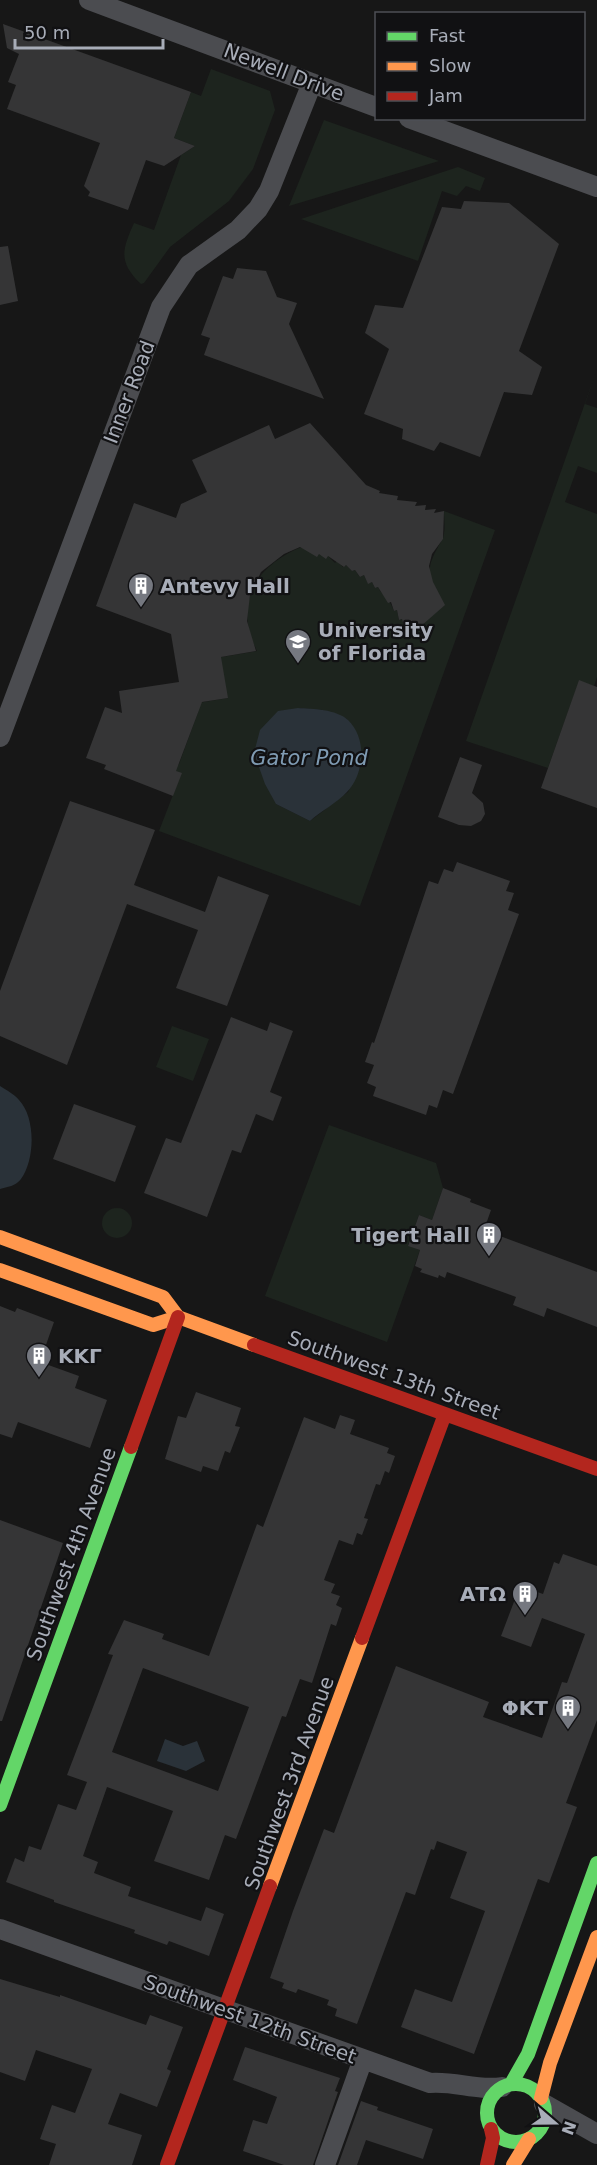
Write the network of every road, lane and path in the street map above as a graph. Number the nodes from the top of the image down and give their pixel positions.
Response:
1 (89, 0) edge
2 (312, 83) junction
3 (375, 106) edge
4 (414, 120) edge
5 (597, 187) edge
6 (0, 737) edge
7 (0, 1236) edge
8 (0, 1270) edge
9 (178, 1317) junction
10 (445, 1414) junction
11 (597, 1469) edge
12 (0, 1805) edge
13 (597, 1863) edge
14 (0, 1929) edge
15 (597, 1937) edge
16 (225, 2011) junction
17 (363, 2060) junction
18 (507, 2085) junction
19 (543, 2101) junction
20 (491, 2128) junction
21 (597, 2134) edge
22 (529, 2139) junction
23 (167, 2165) edge
24 (325, 2165) edge
25 (487, 2165) edge
26 (513, 2165) edge

1 - 2 street, Newell Drive
2 - 3 street, Newell Drive
2 - 6 street, Inner Road
4 - 5 street
7 - 9 street, Southwest 13th Street
8 - 9 street
9 - 10 street, Southwest 13th Street
9 - 12 street, Southwest 4th Avenue
10 - 11 street, Southwest 13th Street
10 - 16 street, Southwest 3rd Avenue
13 - 18 street
14 - 16 street, Southwest 12th Street
15 - 19 street
16 - 17 street, Southwest 12th Street
16 - 23 street, Southwest 3rd Avenue
17 - 18 street, Southwest 12th Street
17 - 24 street
18 - 19 street
18 - 20 street
19 - 21 street
19 - 22 street
20 - 22 street
20 - 25 street
22 - 26 street

